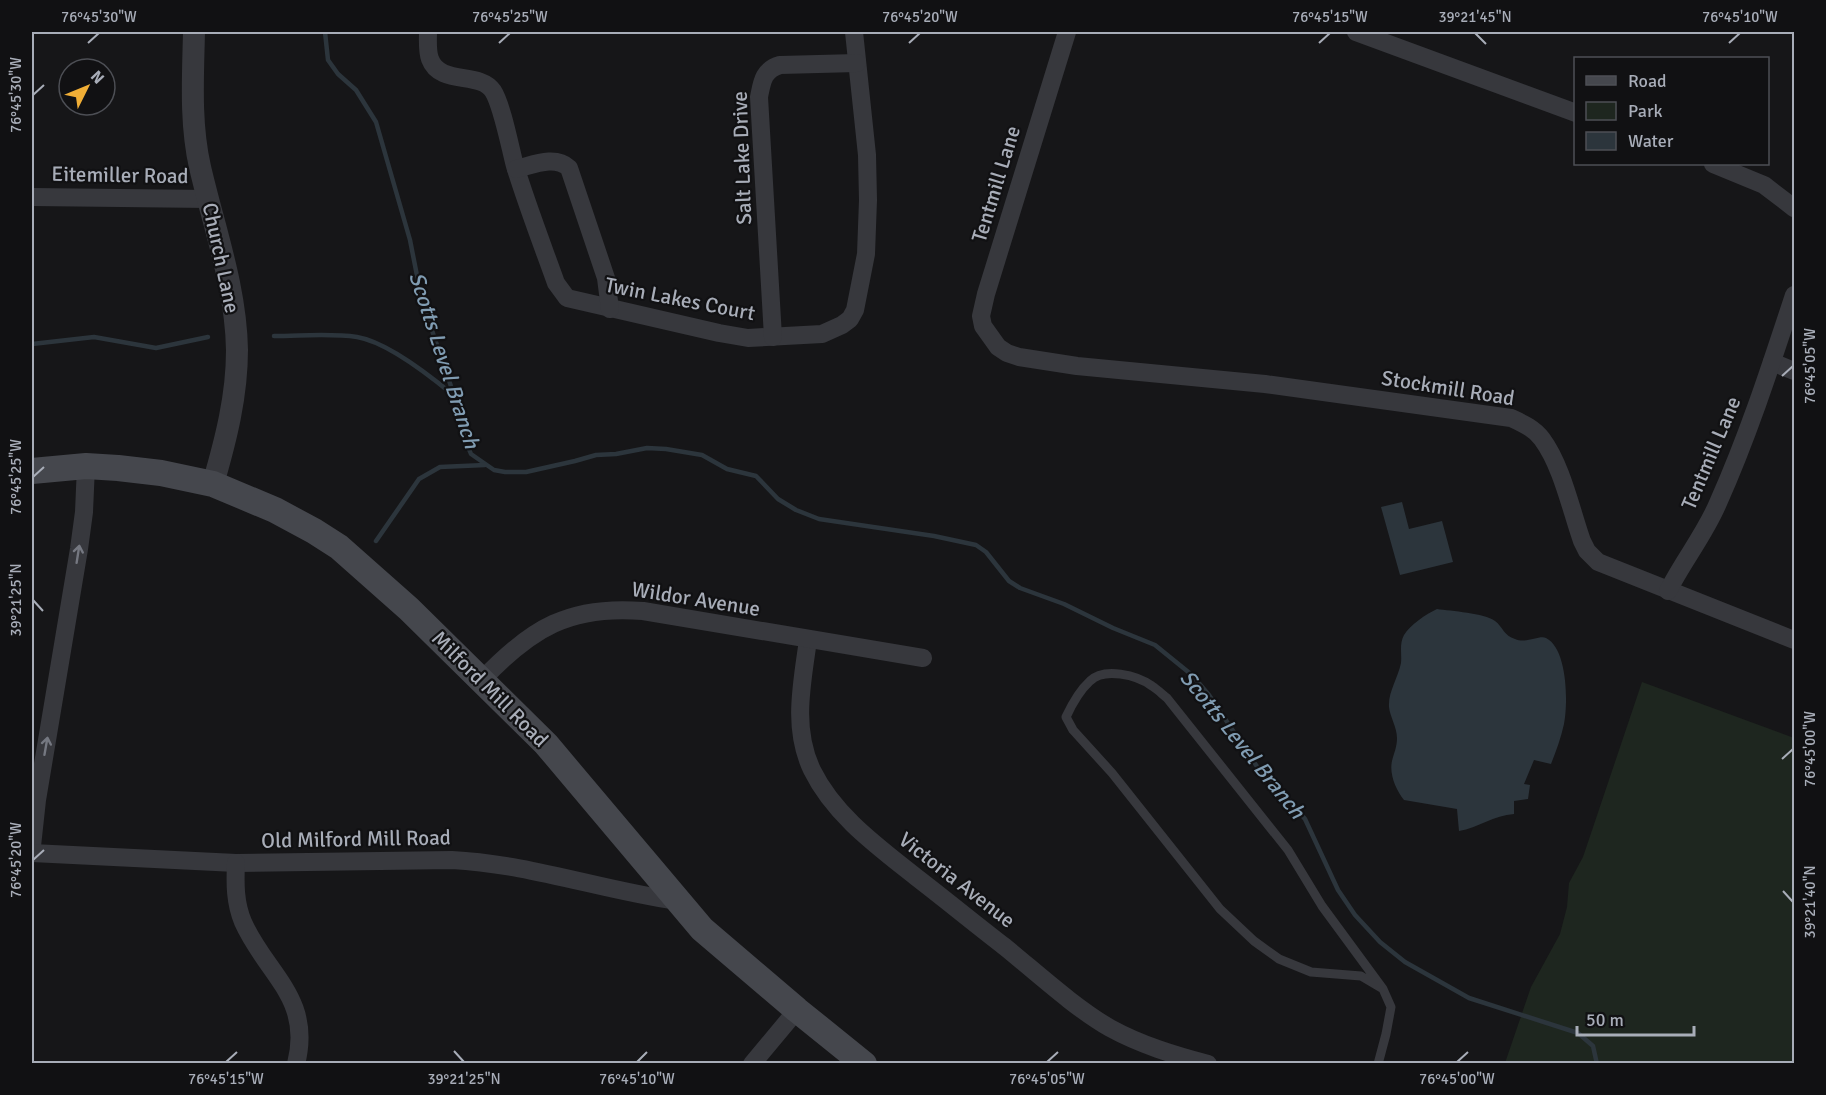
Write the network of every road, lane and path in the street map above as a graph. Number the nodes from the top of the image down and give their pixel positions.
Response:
1 (194, 32) edge
2 (428, 32) edge
3 (854, 32) edge
4 (1067, 32) edge
5 (1356, 32) edge
6 (857, 63) junction
7 (1574, 113) edge
8 (1715, 165) edge
9 (516, 168) junction
10 (32, 197) edge
11 (209, 199) junction
12 (1794, 208) edge
13 (1794, 295) edge
14 (610, 309) junction
15 (773, 337) junction
16 (998, 347) joint
17 (1772, 362) junction
18 (1794, 371) edge
19 (86, 466) junction
20 (32, 471) edge
21 (213, 484) junction
22 (1668, 591) junction
23 (808, 640) junction
24 (1794, 640) edge
25 (923, 658) dead end
26 (482, 680) junction
27 (32, 846) edge
28 (32, 853) edge
29 (236, 863) junction
30 (677, 901) junction
31 (1383, 989) junction
32 (797, 1010) junction
33 (296, 1064) edge
34 (752, 1064) edge
35 (864, 1064) edge
36 (1208, 1064) edge
37 (1378, 1064) edge

1 - 11 street, Church Lane
2 - 9 street, Twin Lakes Court
3 - 6 street, Twin Lakes Court
4 - 16 street, Tentmill Lane
5 - 7 street
6 - 15 street, Twin Lakes Court
6 - 15 street, Salt Lake Drive
8 - 12 street
9 - 14 street, Twin Lakes Court
9 - 14 street
10 - 11 street, Eitemiller Road
11 - 21 street, Church Lane
13 - 17 street, Tentmill Lane
14 - 15 street, Twin Lakes Court
16 - 22 street, Stockmill Road
17 - 18 street
17 - 22 street, Tentmill Lane
19 - 20 main road, Milford Mill Road
19 - 21 main road, Milford Mill Road
27 -> 19 street
21 - 26 main road, Milford Mill Road
22 - 24 street, Stockmill Road
23 - 25 street, Wildor Avenue
23 - 26 street, Wildor Avenue
23 - 36 street, Victoria Avenue
26 - 30 main road, Milford Mill Road
28 - 29 street, Old Milford Mill Road
29 - 30 street, Old Milford Mill Road
29 - 33 street
30 - 32 main road, Milford Mill Road
31 - 31 lane
31 - 37 lane
32 - 34 street
32 - 35 main road, Milford Mill Road

